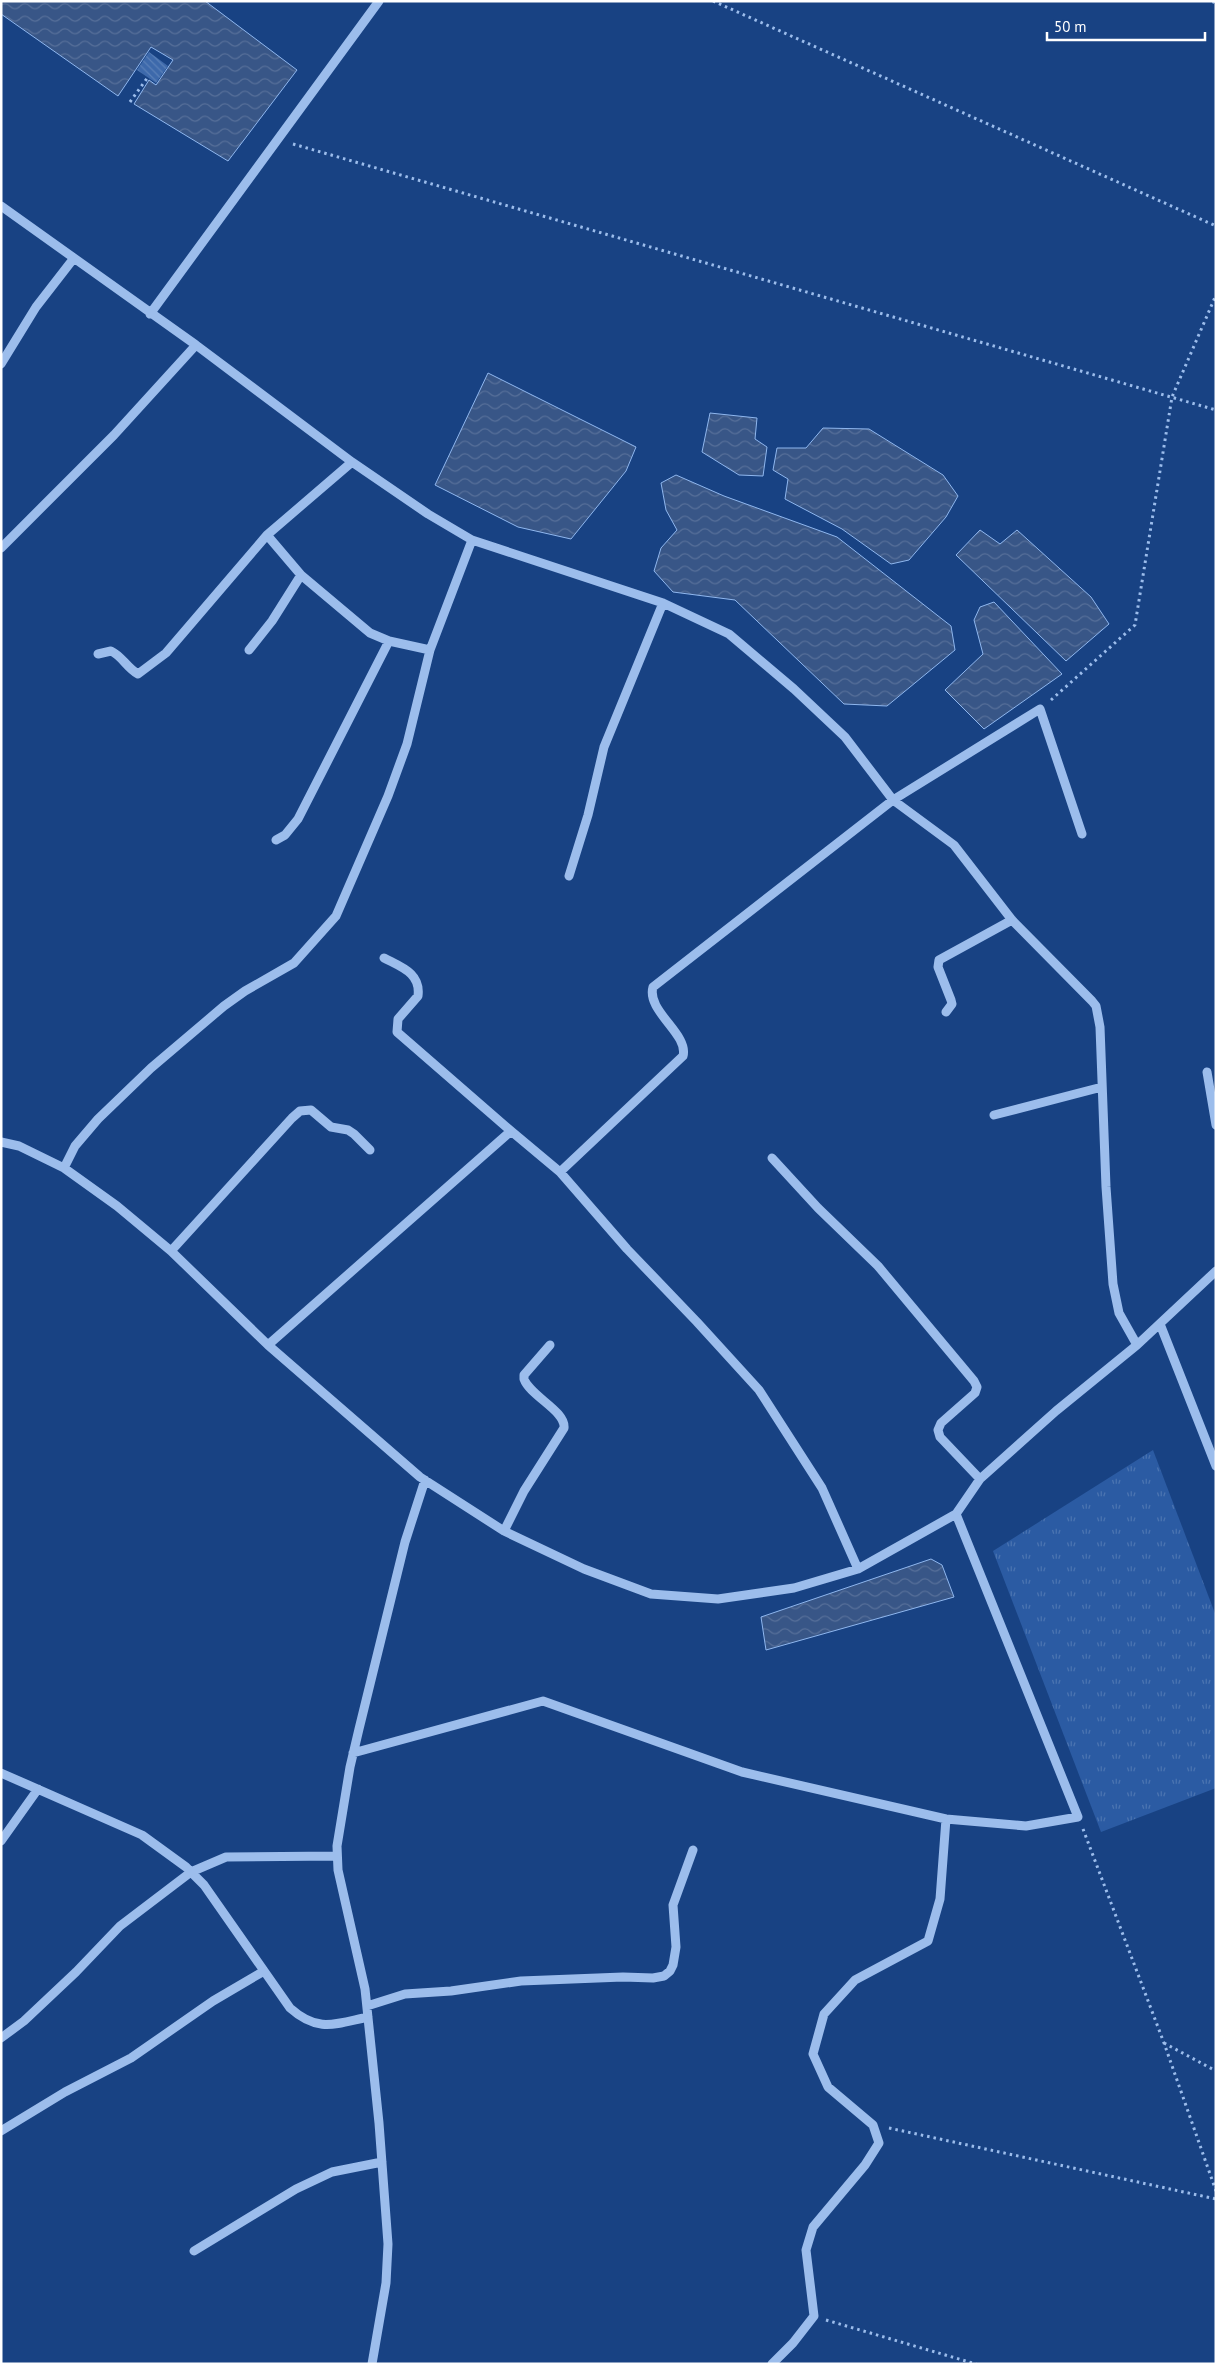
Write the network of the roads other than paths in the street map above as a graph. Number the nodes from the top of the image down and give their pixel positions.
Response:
1 (379, 1) edge
2 (1, 206) edge
3 (74, 258) junction
4 (150, 314) junction
5 (196, 345) junction
6 (1, 364) edge
7 (352, 462) junction
8 (267, 535) junction
9 (472, 540) junction
10 (1, 548) edge
11 (301, 575) junction
12 (663, 603) junction
13 (389, 641) junction
14 (249, 650) dead end
15 (430, 650) junction
16 (98, 654) dead end
17 (893, 800) junction
18 (1082, 834) dead end
19 (276, 840) dead end
20 (569, 876) dead end
21 (1012, 920) junction
22 (384, 958) dead end
23 (946, 1012) dead end
24 (1207, 1072) dead end
25 (1102, 1087) junction
26 (994, 1115) dead end
27 (1216, 1125) edge
28 (511, 1131) junction
29 (1, 1142) edge
30 (370, 1150) dead end
31 (772, 1158) dead end
32 (64, 1168) junction
33 (560, 1172) junction
34 (171, 1251) junction
35 (1216, 1271) edge
36 (1160, 1324) junction
37 (268, 1345) junction
38 (550, 1345) dead end
39 (1137, 1345) junction
40 (1216, 1466) edge
41 (980, 1479) junction
42 (425, 1480) junction
43 (956, 1514) junction
44 (504, 1531) junction
45 (858, 1569) junction
46 (354, 1753) junction
47 (1, 1773) edge
48 (38, 1789) junction
49 (946, 1819) junction
50 (1, 1841) edge
51 (693, 1850) dead end
52 (338, 1856) junction
53 (191, 1872) junction
54 (264, 1971) junction
55 (366, 2006) junction
56 (368, 2017) junction
57 (1, 2038) edge
58 (1, 2131) edge
59 (382, 2162) junction
60 (194, 2251) dead end
61 (372, 2364) edge
62 (772, 2364) edge

1 - 4 street
2 - 3 street
3 - 4 street
3 - 6 street
4 - 5 street
5 - 7 street
5 - 10 street
7 - 8 street
7 - 9 street
8 - 11 street
8 - 16 street
9 - 12 street
9 - 15 street
11 - 13 street
11 - 14 street
12 - 17 street
12 - 20 street
13 - 15 street
13 - 19 street
15 - 32 street
17 - 18 street
17 - 21 street
17 - 33 street
21 - 23 street
21 - 25 street
22 - 28 street
24 - 27 street
25 - 26 street
25 - 39 street
28 - 33 street
28 - 37 street
29 - 32 street
30 - 34 street
31 - 41 street
32 - 34 street
33 - 45 street
34 - 37 street
35 - 36 street
36 - 39 street
36 - 40 street
37 - 42 street
38 - 44 street
39 - 41 street
41 - 43 street
42 - 44 street
42 - 46 street
43 - 45 street
43 - 49 street
44 - 45 street
46 - 49 street
46 - 52 street
47 - 48 street
48 - 50 street
48 - 53 street
49 - 62 street
51 - 55 street
52 - 53 street
52 - 55 street
53 - 54 street
53 - 57 street
54 - 56 street
54 - 58 street
55 - 56 street
56 - 59 street
59 - 60 street
59 - 61 street

